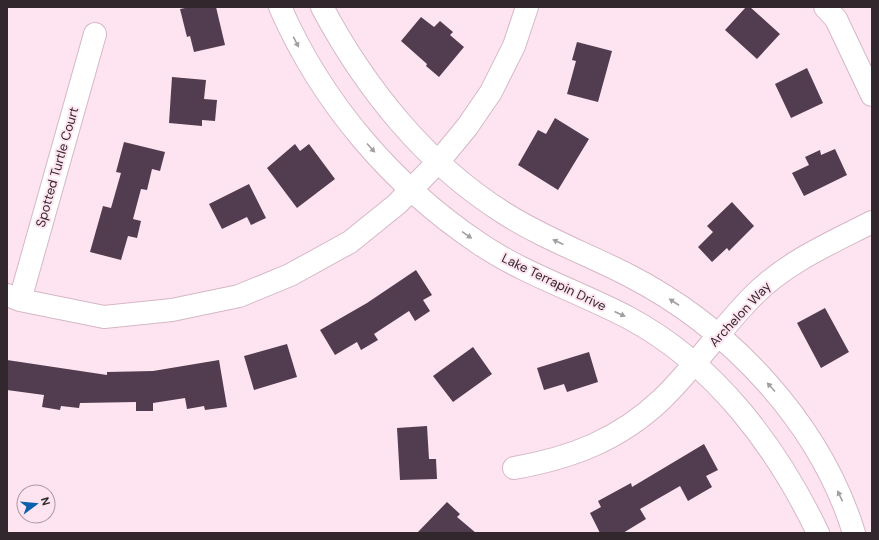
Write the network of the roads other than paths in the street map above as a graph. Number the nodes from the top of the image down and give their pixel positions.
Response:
1 (280, 7) edge
2 (322, 7) edge
3 (527, 7) edge
4 (825, 7) edge
5 (95, 34) dead end
6 (872, 95) edge
7 (439, 161) junction
8 (411, 189) junction
9 (872, 222) edge
10 (14, 297) edge
11 (718, 336) junction
12 (695, 363) junction
13 (514, 468) dead end
14 (818, 533) edge
15 (854, 533) edge

1 -> 8 street, Lake Terrapin Drive
2 - 7 street
3 - 7 street
4 - 6 street
5 - 10 street, Spotted Turtle Court
7 - 8 street
11 -> 7 street
8 - 10 street
8 -> 12 street, Lake Terrapin Drive
9 - 11 street, Archelon Way
11 - 12 street, Archelon Way
15 -> 11 street
12 - 13 street, Archelon Way
12 - 14 street, Lake Terrapin Drive

